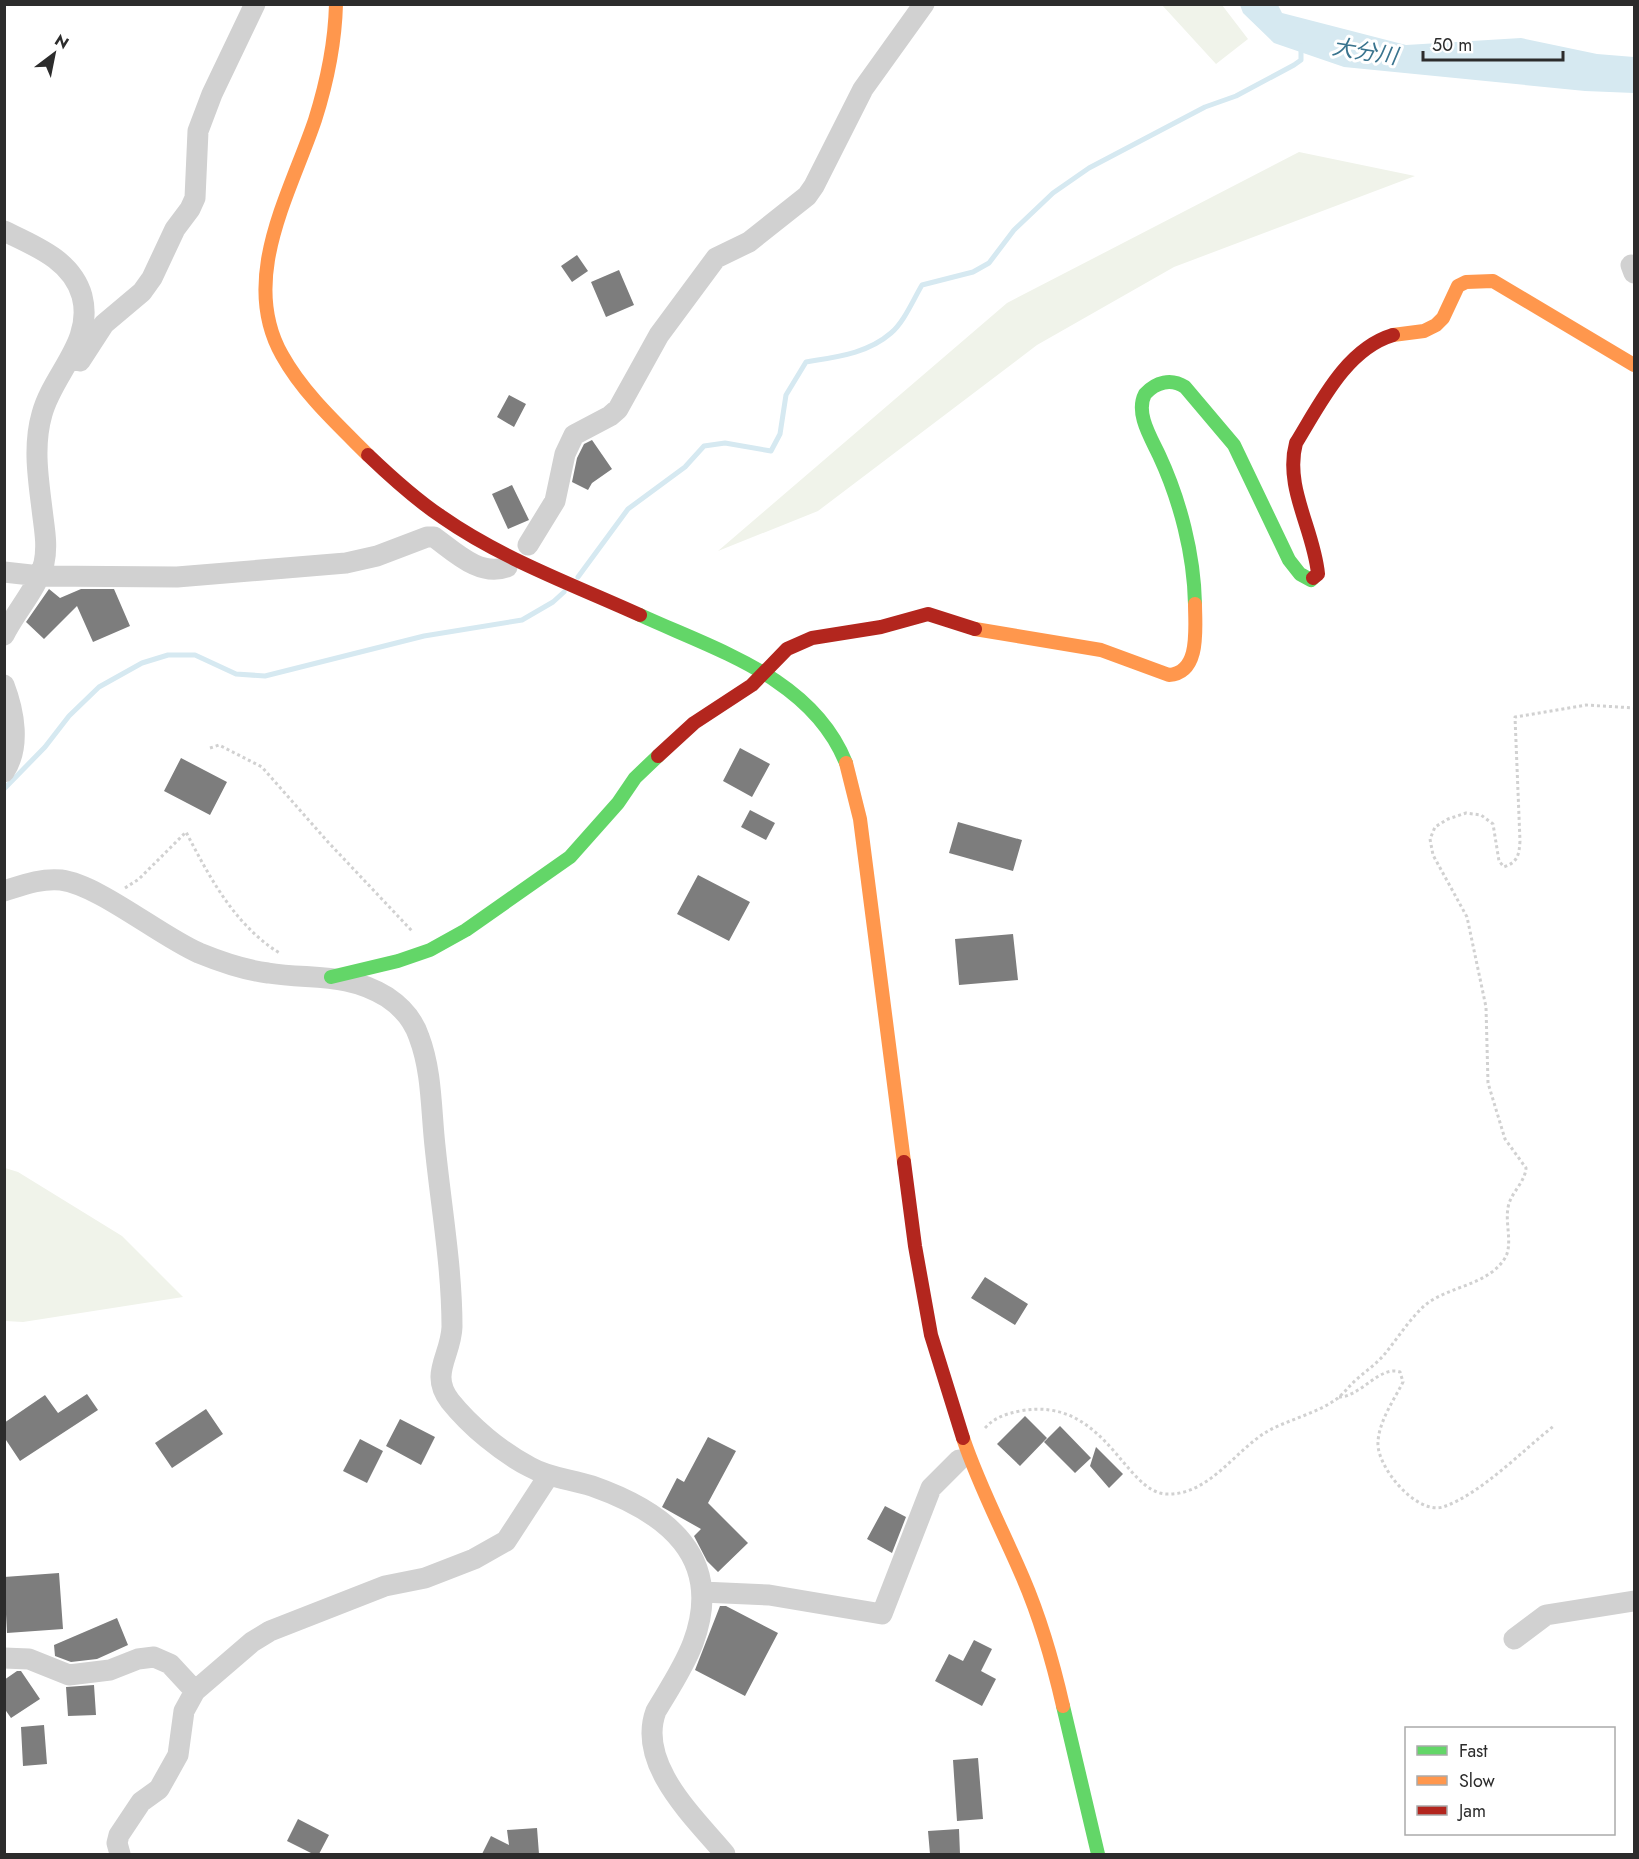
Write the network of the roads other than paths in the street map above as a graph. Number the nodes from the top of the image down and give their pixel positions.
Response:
1 (255, 4) edge
2 (336, 4) edge
3 (924, 4) edge
4 (4, 231) edge
5 (1635, 364) edge
6 (62, 375) junction
7 (517, 557) junction
8 (4, 572) edge
9 (40, 576) junction
10 (4, 635) edge
11 (763, 675) junction
12 (4, 685) edge
13 (4, 772) edge
14 (4, 891) edge
15 (331, 977) junction
16 (959, 1460) dead end
17 (549, 1475) junction
18 (702, 1592) junction
19 (1635, 1601) edge
20 (1514, 1638) dead end
21 (4, 1658) edge
22 (195, 1691) junction
23 (120, 1854) edge
24 (725, 1854) edge
25 (1098, 1854) edge

1 - 6 street
2 - 7 street
3 - 7 street
4 - 6 street
5 - 11 street
6 - 9 street
7 - 9 street
7 - 11 street
8 - 9 street
9 - 10 street
11 - 15 street
11 - 25 street
12 - 13 street
14 - 15 street
15 - 17 street
16 - 18 street
17 - 18 street
17 - 22 street
18 - 24 street
19 - 20 street
21 - 22 street
22 - 23 street

